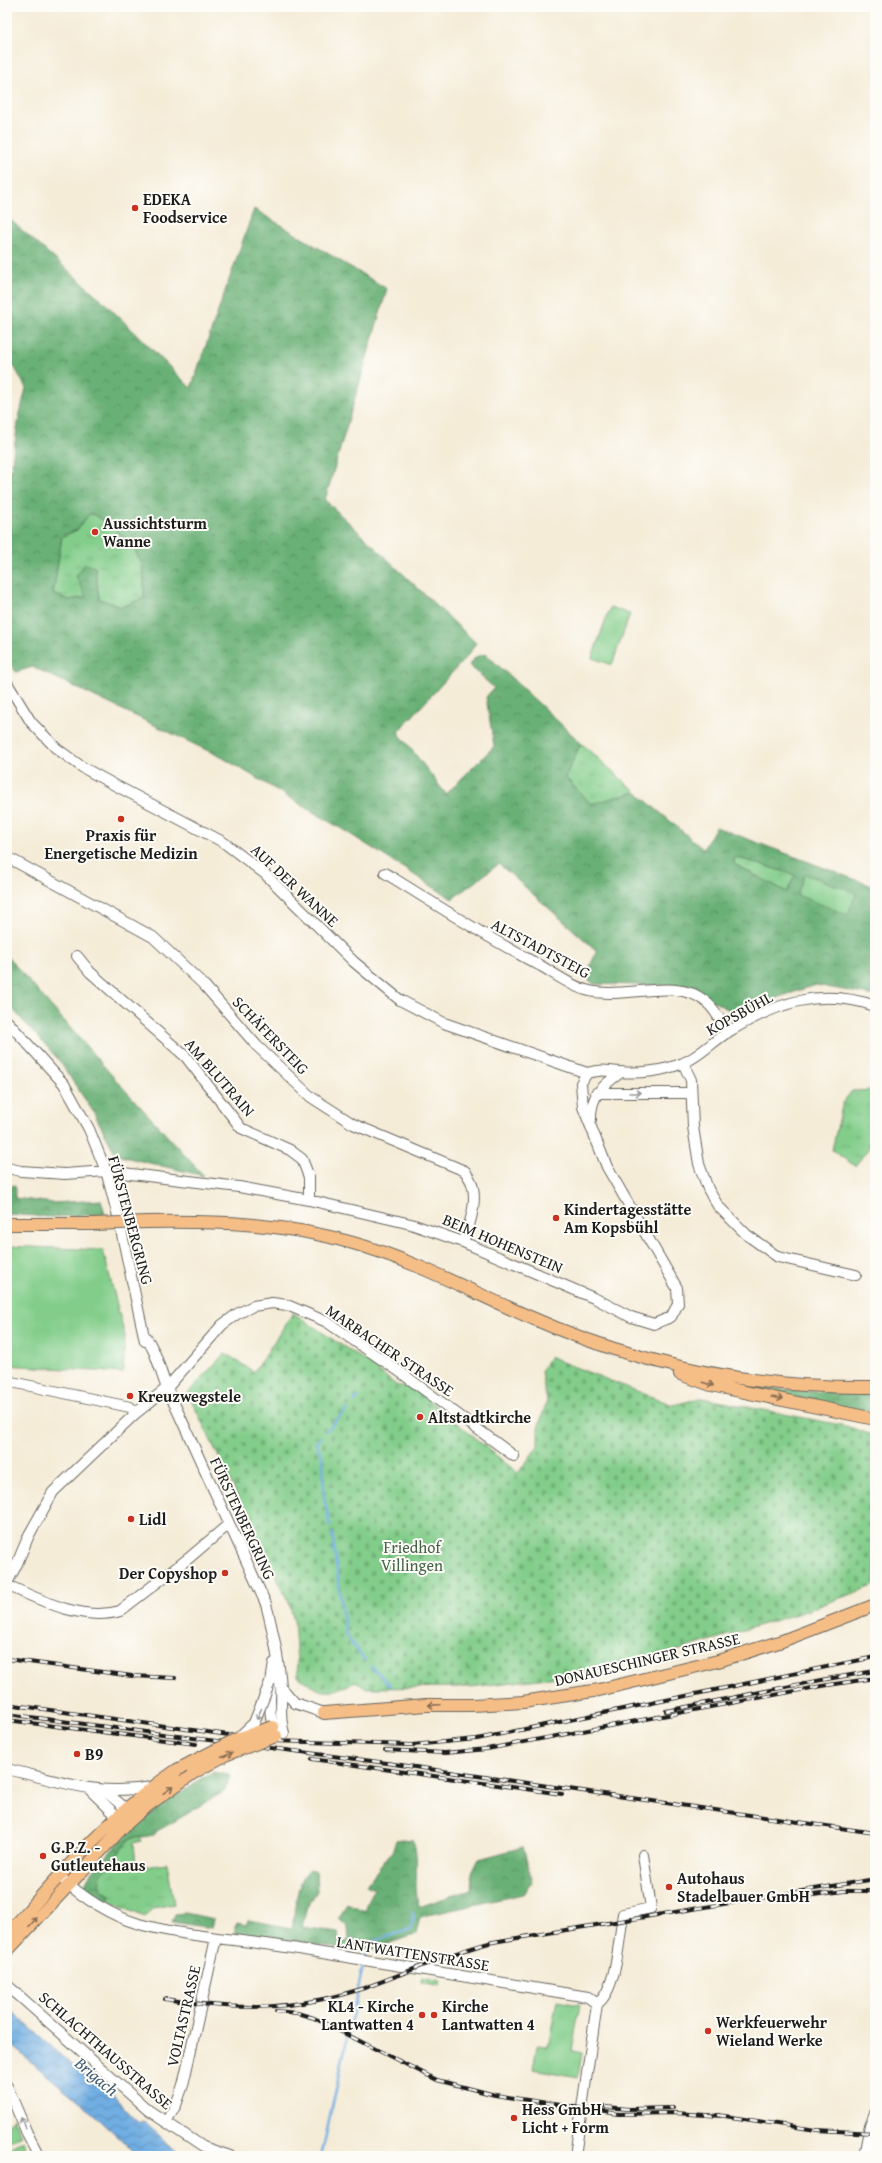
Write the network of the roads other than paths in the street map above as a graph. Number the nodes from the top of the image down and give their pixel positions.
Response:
1 (7, 683) edge
2 (7, 857) edge
3 (385, 873) dead end
4 (76, 956) dead end
5 (875, 1006) edge
6 (7, 1021) edge
7 (727, 1032) junction
8 (684, 1063) junction
9 (587, 1073) junction
10 (620, 1073) junction
11 (596, 1093) junction
12 (691, 1093) junction
13 (591, 1127) junction
14 (7, 1168) edge
15 (106, 1171) junction
16 (309, 1200) junction
17 (7, 1224) edge
18 (463, 1242) junction
19 (856, 1275) dead end
20 (660, 1364) junction
21 (7, 1381) edge
22 (875, 1387) edge
23 (167, 1388) junction
24 (136, 1412) junction
25 (875, 1419) edge
26 (514, 1456) dead end
27 (229, 1524) junction
28 (7, 1584) edge
29 (875, 1605) edge
30 (276, 1655) junction
31 (270, 1682) junction
32 (281, 1687) junction
33 (324, 1713) joint
34 (278, 1732) junction
35 (237, 1739) junction
36 (7, 1770) edge
37 (152, 1787) junction
38 (90, 1790) junction
39 (105, 1791) junction
40 (131, 1812) junction
41 (121, 1821) junction
42 (643, 1855) dead end
43 (63, 1880) junction
44 (7, 1934) edge
45 (216, 1938) junction
46 (7, 1951) edge
47 (7, 1985) edge
48 (597, 2004) junction
49 (7, 2086) edge
50 (875, 2113) edge
51 (166, 2122) junction
52 (39, 2156) edge
53 (230, 2156) edge
54 (575, 2156) edge
55 (864, 2156) edge

1 - 9 street, AUF DER WANNE
2 - 18 street, SCHÄFERSTEIG
3 - 7 street, ALTSTADTSTEIG
4 - 16 street, AM BLUTRAIN
5 - 7 street, KOPSBÜHL
6 - 15 street, FÜRSTENBERGRING
7 - 8 street, KOPSBÜHL
8 - 10 street, KOPSBÜHL
8 - 12 street
9 - 10 street, KOPSBÜHL
9 - 13 street, BEIM HOHENSTEIN
10 - 11 street
11 -> 12 street
11 - 13 street, BEIM HOHENSTEIN
12 - 19 street
13 - 18 street, BEIM HOHENSTEIN
14 - 15 street, BEIM HOHENSTEIN
15 - 16 street, BEIM HOHENSTEIN
15 - 23 street, FÜRSTENBERGRING
16 - 18 street, BEIM HOHENSTEIN
17 - 20 main road, bridge
20 - 22 main road
20 -> 25 main road
21 - 24 street
23 - 24 street, MARBACHER STRASSE
23 - 26 street, MARBACHER STRASSE
23 - 27 street, FÜRSTENBERGRING
24 - 28 street, MARBACHER STRASSE
27 - 28 street
27 - 30 street, FÜRSTENBERGRING
29 -> 33 main road, DONAUESCHINGER STRASSE
30 - 31 street
30 - 32 street, FÜRSTENBERGRING
31 - 34 street, bridge
31 -> 35 street, bridge
32 - 33 street
32 - 34 street, FÜRSTENBERGRING
34 - 35 main road, bridge
40 -> 34 main road, bridge
35 - 37 main road, bridge
36 - 38 street
37 - 39 street
37 - 40 main road
38 - 39 street
38 - 41 street
39 - 40 street
40 - 41 main road
41 - 43 main road
42 - 48 street
43 - 44 main road
43 - 45 street, LANTWATTENSTRASSE
46 -> 43 main road
45 - 48 street, LANTWATTENSTRASSE
45 - 51 street, VOLTASTRASSE
47 - 51 street, SCHLACHTHAUSSTRASSE
48 - 54 street
52 -> 49 street
50 - 55 street
51 - 53 street, SCHLACHTHAUSSTRASSE

